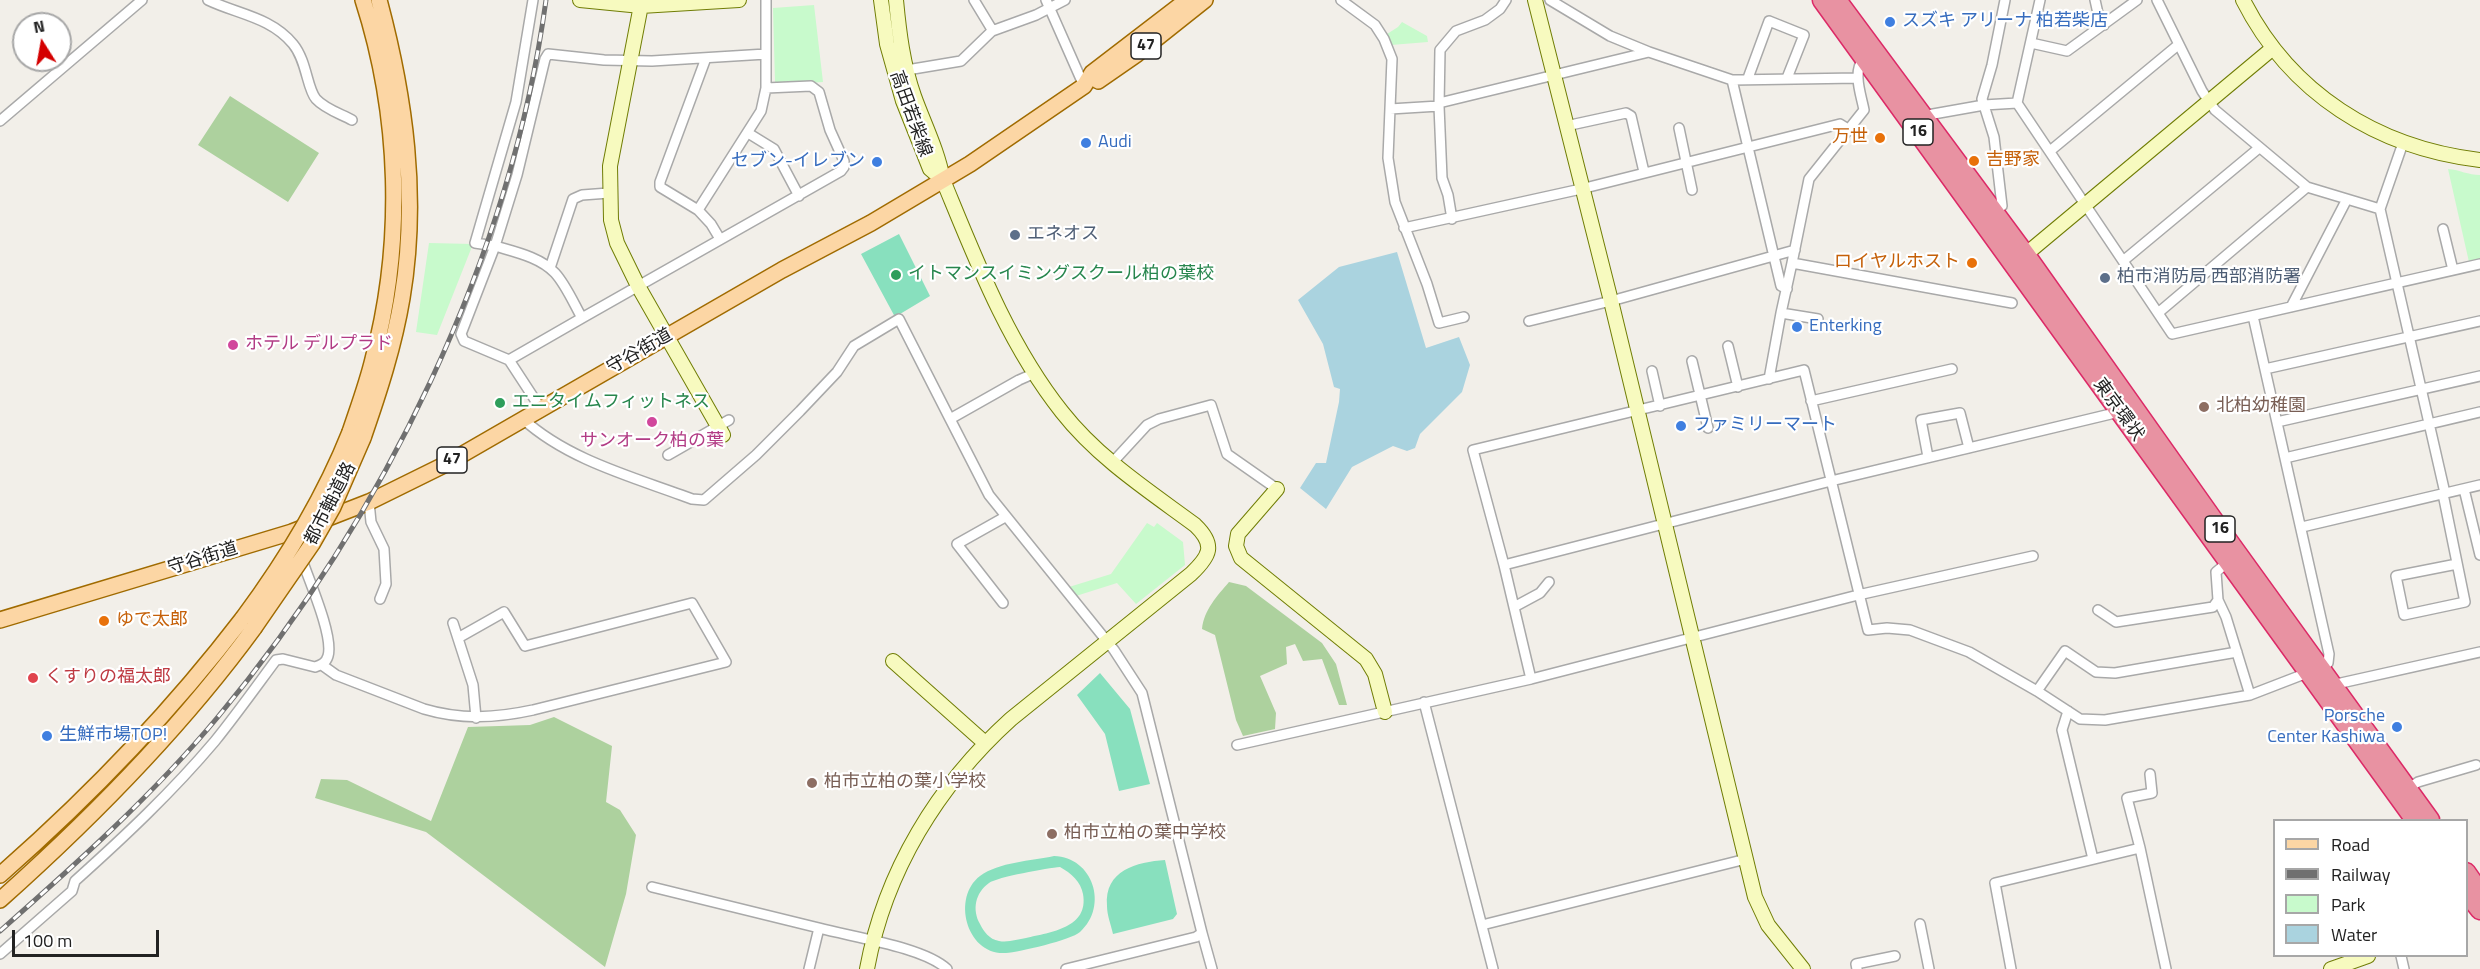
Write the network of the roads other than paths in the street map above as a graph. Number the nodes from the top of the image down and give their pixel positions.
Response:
1 (142, 0) edge
2 (208, 0) edge
3 (363, 0) edge
4 (379, 0) edge
5 (533, 0) edge
6 (580, 0) edge
7 (739, 0) edge
8 (766, 0) edge
9 (881, 0) edge
10 (896, 0) edge
11 (974, 0) edge
12 (1065, 0) edge
13 (1187, 0) edge
14 (1205, 0) edge
15 (1341, 0) edge
16 (1506, 0) edge
17 (1535, 0) edge
18 (1550, 0) edge
19 (1835, 0) edge
20 (2005, 0) edge
21 (2040, 0) edge
22 (2095, 0) edge
23 (2138, 0) edge
24 (2157, 0) edge
25 (2243, 0) edge
26 (641, 3) edge
27 (1048, 4) edge
28 (2104, 25) junction
29 (991, 28) dead end
30 (2031, 43) junction
31 (2178, 45) junction
32 (2272, 48) junction
33 (1648, 51) junction
34 (766, 54) junction
35 (706, 58) junction
36 (1864, 58) junction
37 (630, 61) junction
38 (907, 70) junction
39 (1553, 74) junction
40 (1748, 78) junction
41 (1787, 78) junction
42 (1858, 78) junction
43 (1732, 80) junction
44 (1084, 86) junction
45 (766, 88) junction
46 (2209, 102) junction
47 (2017, 103) junction
48 (1439, 104) junction
49 (1984, 105) junction
50 (1390, 109) junction
51 (1922, 116) junction
52 (352, 120) dead end
53 (0, 121) edge
54 (1566, 126) junction
55 (1679, 128) dead end
56 (1848, 129) junction
57 (748, 133) junction
58 (2403, 143) junction
59 (1749, 146) junction
60 (2259, 148) junction
61 (2050, 151) junction
62 (2480, 160) edge
63 (1686, 161) junction
64 (1644, 172) junction
65 (943, 180) junction
66 (2307, 188) junction
67 (1581, 189) junction
68 (1692, 190) dead end
69 (609, 193) junction
70 (799, 196) junction
71 (2347, 199) junction
72 (2086, 205) junction
73 (2380, 209) junction
74 (698, 210) junction
75 (1994, 212) junction
76 (1452, 219) junction
77 (1404, 228) junction
78 (2443, 229) dead end
79 (720, 239) junction
80 (495, 246) junction
81 (1795, 250) junction
82 (1775, 255) junction
83 (2020, 260) junction
84 (2122, 261) junction
85 (1792, 263) junction
86 (2480, 264) edge
87 (550, 268) junction
88 (2453, 270) junction
89 (2397, 283) junction
90 (638, 286) junction
91 (1786, 289) junction
92 (1611, 301) junction
93 (2012, 303) dead end
94 (2291, 307) junction
95 (1781, 313) junction
96 (2158, 314) junction
97 (1464, 316) dead end
98 (2253, 316) junction
99 (582, 318) junction
100 (1818, 319) dead end
101 (1529, 321) dead end
102 (2480, 321) edge
103 (667, 336) junction
104 (2409, 336) junction
105 (1728, 346) dead end
106 (509, 360) junction
107 (1692, 361) dead end
108 (1952, 369) dead end
109 (2265, 369) junction
110 (1652, 371) dead end
111 (1035, 373) junction
112 (2480, 376) edge
113 (1769, 379) junction
114 (1738, 387) junction
115 (2421, 390) junction
116 (1701, 396) junction
117 (1811, 401) junction
118 (1660, 406) junction
119 (541, 409) junction
120 (1636, 412) junction
121 (2119, 412) junction
122 (2480, 412) edge
123 (523, 418) junction
124 (950, 419) junction
125 (2277, 422) junction
126 (2429, 424) junction
127 (723, 427) joint
128 (1708, 428) dead end
129 (356, 435) junction
130 (1970, 448) junction
131 (668, 455) dead end
132 (1929, 457) junction
133 (2285, 458) junction
134 (1112, 463) junction
135 (1831, 481) junction
136 (2480, 485) edge
137 (1277, 489) joint
138 (2464, 489) junction
139 (2444, 494) junction
140 (369, 502) junction
141 (1005, 517) junction
142 (1664, 525) junction
143 (2302, 527) junction
144 (292, 532) junction
145 (2480, 555) edge
146 (2033, 556) dead end
147 (2228, 562) junction
148 (2457, 564) junction
149 (1504, 565) junction
150 (1549, 582) dead end
151 (1858, 595) junction
152 (380, 599) dead end
153 (2218, 600) junction
154 (1003, 603) dead end
155 (1514, 607) junction
156 (2098, 610) dead end
157 (0, 621) edge
158 (249, 623) junction
159 (453, 623) dead end
160 (1692, 637) junction
161 (458, 638) junction
162 (1106, 642) junction
163 (2237, 652) junction
164 (2480, 652) edge
165 (894, 661) dead end
166 (322, 665) junction
167 (2314, 670) junction
168 (1531, 679) junction
169 (2332, 685) junction
170 (2037, 691) junction
171 (2250, 695) junction
172 (1424, 702) junction
173 (2068, 711) junction
174 (1385, 712) junction
175 (476, 718) junction
176 (985, 742) junction
177 (1237, 745) dead end
178 (2476, 765) dead end
179 (2150, 774) dead end
180 (2402, 792) junction
181 (2415, 819) edge
182 (2429, 819) edge
183 (2140, 848) junction
184 (1746, 859) junction
185 (2093, 859) junction
186 (0, 875) edge
187 (2468, 878) edge
188 (652, 887) dead end
189 (0, 900) edge
190 (2475, 900) edge
191 (1920, 924) dead end
192 (1482, 925) junction
193 (819, 928) junction
194 (1202, 933) junction
195 (872, 942) junction
196 (0, 954) edge
197 (1895, 956) dead end
198 (2366, 957) edge
199 (2348, 967) edge
200 (809, 969) edge
201 (867, 969) edge
202 (947, 969) edge
203 (1066, 969) edge
204 (1212, 969) edge
205 (1492, 969) edge
206 (1803, 969) edge
207 (1857, 969) edge
208 (1929, 969) edge
209 (2011, 969) edge
210 (2166, 969) edge
211 (2331, 969) edge

1 - 53 street
2 - 52 street
3 - 129 main road, 都市軸道路
4 - 129 main road, 都市軸道路
5 - 80 street
6 - 26 street
7 - 26 street
8 - 34 street
9 - 65 street, 高田若柴線
10 - 38 street, 高田若柴線
11 - 29 street
12 - 27 street
13 - 44 main road, 守谷街道 / 47
14 - 44 main road, 守谷街道 / 47
15 - 50 street
16 - 48 street
17 - 39 street
18 - 33 street
19 - 36 highway, 東京環状 / 16
19 - 51 highway, 東京環状 / 16
20 - 49 street
21 - 30 street
22 - 28 street
23 - 28 street
24 - 31 street
25 - 32 street
26 - 37 street
27 - 38 street
27 - 44 street
28 - 30 street
30 - 47 street
31 - 46 street
31 - 61 street
32 - 46 street
32 - 58 street
33 - 39 street
33 - 43 street
34 - 35 street
34 - 45 street
35 - 37 street
35 - 74 street
36 - 42 street
36 - 83 highway, 東京環状 / 16
37 - 69 street
37 - 80 street
38 - 65 street, 高田若柴線
39 - 48 street
39 - 54 street
40 - 41 street
40 - 41 street
40 - 43 street
41 - 42 street
42 - 56 street
43 - 59 street
44 - 65 main road, 守谷街道 / 47
45 - 57 street
45 - 70 street
46 - 60 street
46 - 72 street
47 - 49 street
47 - 61 street
48 - 50 street
48 - 76 street
49 - 51 street
49 - 75 street
50 - 77 street
51 - 75 highway, 東京環状 / 16
54 - 64 street
54 - 67 street
55 - 63 street
56 - 59 street
56 - 81 street
57 - 70 street
57 - 74 street
58 - 62 street
58 - 73 street
59 - 63 street
59 - 82 street
60 - 66 street
60 - 84 street
61 - 72 street
63 - 64 street
63 - 68 street
64 - 67 street
65 - 103 main road, 守谷街道 / 47
65 - 111 street
66 - 71 street
66 - 96 street
67 - 76 street
67 - 92 street
69 - 87 street
69 - 90 street
70 - 79 street
71 - 73 street
71 - 94 street
72 - 83 street
72 - 84 street
73 - 89 street
74 - 79 street
75 - 83 highway, 東京環状 / 16
76 - 77 street
77 - 97 street
78 - 88 street
79 - 90 street
80 - 87 street
80 - 106 street
81 - 82 street
81 - 85 street
82 - 91 street
82 - 92 street
83 - 121 highway, 東京環状 / 16
83 - 167 highway, 東京環状 / 16
84 - 96 street
85 - 91 street
85 - 93 street
86 - 88 street
87 - 99 street
88 - 89 street
89 - 94 street
89 - 104 street
90 - 99 street
90 - 103 street
91 - 95 street
92 - 101 street
92 - 120 street
94 - 98 street
95 - 100 street
95 - 113 street
96 - 98 street
98 - 109 street
99 - 106 street
102 - 104 street
103 - 119 main road, 守谷街道 / 47
103 - 127 street
104 - 109 street
104 - 115 street
105 - 114 street
106 - 119 street
107 - 116 street
108 - 117 street
109 - 125 street
110 - 118 street
111 - 124 street
111 - 134 street
112 - 115 street
113 - 114 street
113 - 117 street
114 - 116 street
115 - 125 street
115 - 126 street
116 - 118 street
116 - 128 street
117 - 135 street
118 - 120 street
119 - 123 main road, 守谷街道 / 47
120 - 142 street
120 - 149 street
121 - 130 street
121 - 147 highway, 東京環状 / 16
122 - 126 street
123 - 124 street
123 - 140 main road, 守谷街道 / 47
124 - 141 street
125 - 133 street
126 - 133 street
126 - 139 street
127 - 131 street
129 - 158 main road, 都市軸道路, bridge
130 - 132 street
130 - 132 street
132 - 135 street
133 - 143 street
134 - 137 street
134 - 162 street
135 - 142 street
135 - 151 street
136 - 138 street
137 - 174 street
138 - 139 street
138 - 145 street
139 - 143 street
139 - 148 street
140 - 144 main road, 守谷街道 / 47
140 - 152 street
141 - 154 street
141 - 162 street
142 - 149 street
142 - 160 street
143 - 167 street
144 - 157 main road, 守谷街道 / 47
144 - 166 street
146 - 151 street
147 - 153 street
147 - 167 highway, 東京環状 / 16
148 - 148 street
149 - 155 street
150 - 155 street
151 - 160 street
151 - 170 street
153 - 156 street
153 - 163 street
155 - 168 street
158 - 186 main road, 都市軸道路
158 - 189 main road, 都市軸道路
159 - 161 street
160 - 168 street
160 - 184 street
161 - 175 street
161 - 175 street
162 - 176 street
162 - 194 street
163 - 170 street
163 - 171 street
164 - 169 street
165 - 176 street
166 - 175 street
166 - 196 street
167 - 169 highway, 東京環状 / 16
167 - 171 street
167 - 180 highway, 東京環状 / 16
168 - 172 street
169 - 180 highway, 東京環状 / 16
170 - 173 street
171 - 173 street
172 - 174 street
172 - 192 street
173 - 185 street
174 - 177 street
176 - 195 street
178 - 180 street
179 - 183 street
180 - 181 highway, 東京環状 / 16
180 - 182 highway, 東京環状 / 16
183 - 185 street
183 - 210 street
184 - 192 street
184 - 206 street
185 - 209 street
187 - 190 highway
188 - 193 street
191 - 208 street
192 - 205 street
193 - 195 street
193 - 200 street
194 - 203 street
194 - 204 street
195 - 201 street
195 - 202 street
197 - 207 street
198 - 199 street
199 - 211 street

